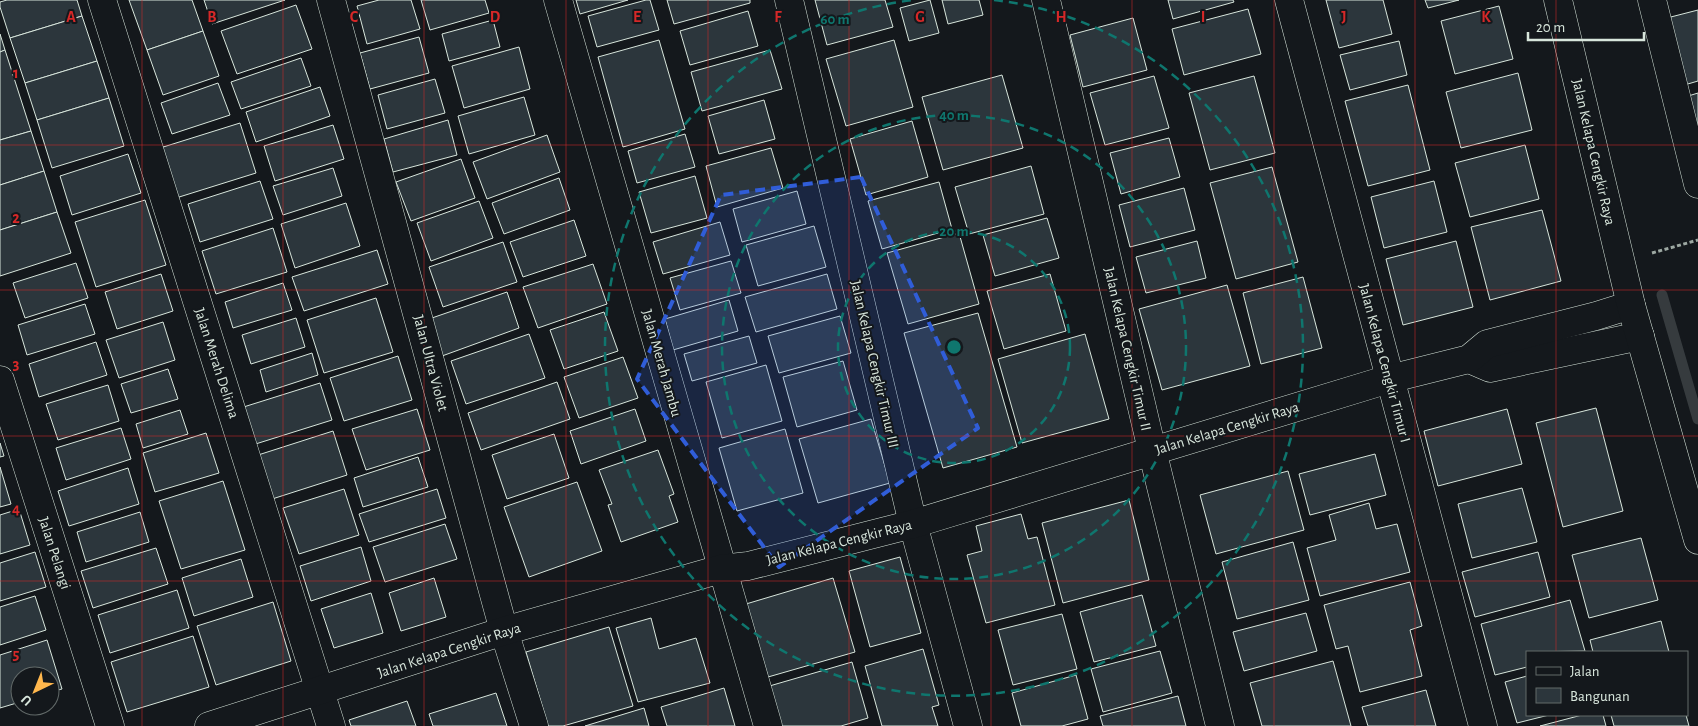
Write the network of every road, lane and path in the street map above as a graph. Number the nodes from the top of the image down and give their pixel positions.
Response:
1 (102, 0) edge
2 (331, 0) edge
3 (558, 0) edge
4 (789, 0) edge
5 (1046, 0) edge
6 (1289, 0) edge
7 (1558, 0) edge
8 (1652, 0) edge
9 (1698, 184) edge
10 (1698, 240) edge
11 (1620, 261) junction
12 (1631, 305) junction
13 (1640, 336) junction
14 (1469, 359) junction
15 (1389, 379) junction
16 (0, 380) edge
17 (1152, 450) junction
18 (913, 524) junction
19 (1698, 540) edge
20 (721, 569) junction
21 (504, 631) junction
22 (322, 690) junction
23 (110, 726) edge
24 (209, 726) edge
25 (331, 726) edge
26 (534, 726) edge
27 (768, 726) edge
28 (968, 726) edge
29 (1220, 726) edge
30 (1483, 726) edge

1 - 22 street, Jalan Merah Delima
2 - 21 street, Jalan Ultra Violet
3 - 20 street, Jalan Merah Jambu
4 - 18 street, Jalan Kelapa Cengkir Timur III
5 - 17 street, Jalan Kelapa Cengkir Timur II
6 - 15 street, Jalan Kelapa Cengkir Timur I
7 - 11 street, Jalan Kelapa Cengkir Raya
8 - 9 street
10 - 11 path
11 - 12 street, Jalan Kelapa Cengkir Raya
12 - 13 street, Jalan Kelapa Cengkir Raya
12 - 14 street, Jalan Kelapa Cengkir Raya
13 - 14 street
13 - 19 street, Jalan Kelapa Cengkir Raya
14 - 15 street, Jalan Kelapa Cengkir Raya
15 - 17 street, Jalan Kelapa Cengkir Raya
15 - 30 street, Jalan Kelapa Cengkir Timur I
16 - 23 street, Jalan Pelangi
17 - 18 street, Jalan Kelapa Cengkir Raya
17 - 29 street, Jalan Kelapa Cengkir Timur II
18 - 20 street, Jalan Kelapa Cengkir Raya
18 - 28 street, Jalan Kelapa Cengkir Timur III
20 - 21 street, Jalan Kelapa Cengkir Raya
20 - 27 street, Jalan Merah Jambu
21 - 22 street, Jalan Kelapa Cengkir Raya
21 - 26 street, Jalan Ultra Violet
22 - 24 street, Jalan Kelapa Cengkir Raya
22 - 25 street, Jalan Merah Delima

